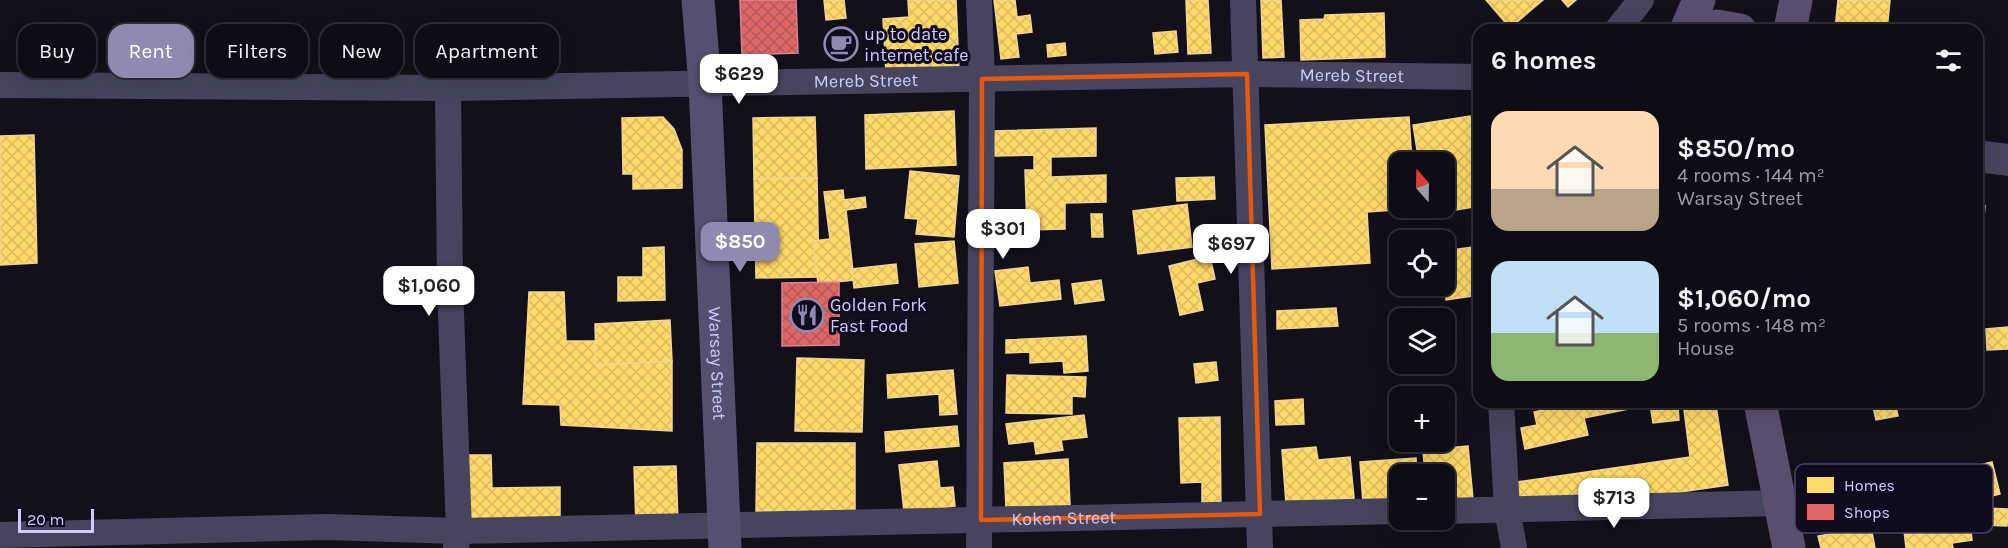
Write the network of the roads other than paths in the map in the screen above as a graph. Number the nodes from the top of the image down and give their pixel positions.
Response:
1 (698, 0) edge
2 (979, 0) edge
3 (1243, 0) edge
4 (1641, 0) edge
5 (1699, 0) edge
6 (1796, 0) edge
7 (1622, 24) edge
8 (1689, 24) edge
9 (1791, 24) edge
10 (1246, 75) junction
11 (1473, 77) edge
12 (982, 79) junction
13 (0, 84) edge
14 (705, 84) junction
15 (448, 88) junction
16 (1983, 157) edge
17 (2008, 160) edge
18 (1501, 408) edge
19 (1761, 408) edge
20 (1782, 503) junction
21 (1507, 509) junction
22 (1455, 511) edge
23 (1389, 512) edge
24 (1260, 514) junction
25 (981, 520) junction
26 (0, 535) edge
27 (726, 537) edge
28 (173, 538) edge
29 (457, 539) edge
30 (979, 548) edge
31 (1260, 548) edge
32 (1514, 548) edge
33 (1789, 548) edge

1 - 14 main road, Warsay Street
2 - 12 street
3 - 10 street
4 - 7 street
5 - 8 main road
6 - 9 main road
10 - 11 street, Mereb Street
10 - 12 street, Mereb Street
10 - 24 street
12 - 14 street, Mereb Street
12 - 25 street
13 - 15 street, Mereb Street
14 - 15 street, Mereb Street
14 - 27 main road, Warsay Street
15 - 29 street
16 - 17 street
18 - 21 street
19 - 20 main road
20 - 21 street
20 - 33 main road
21 - 22 street
21 - 32 street
23 - 24 street, Koken Street
24 - 25 street, Koken Street
24 - 31 street
25 - 27 street, Koken Street
25 - 30 street
26 - 28 street, Koken Street
27 - 29 street, Koken Street
28 - 29 street, Koken Street

